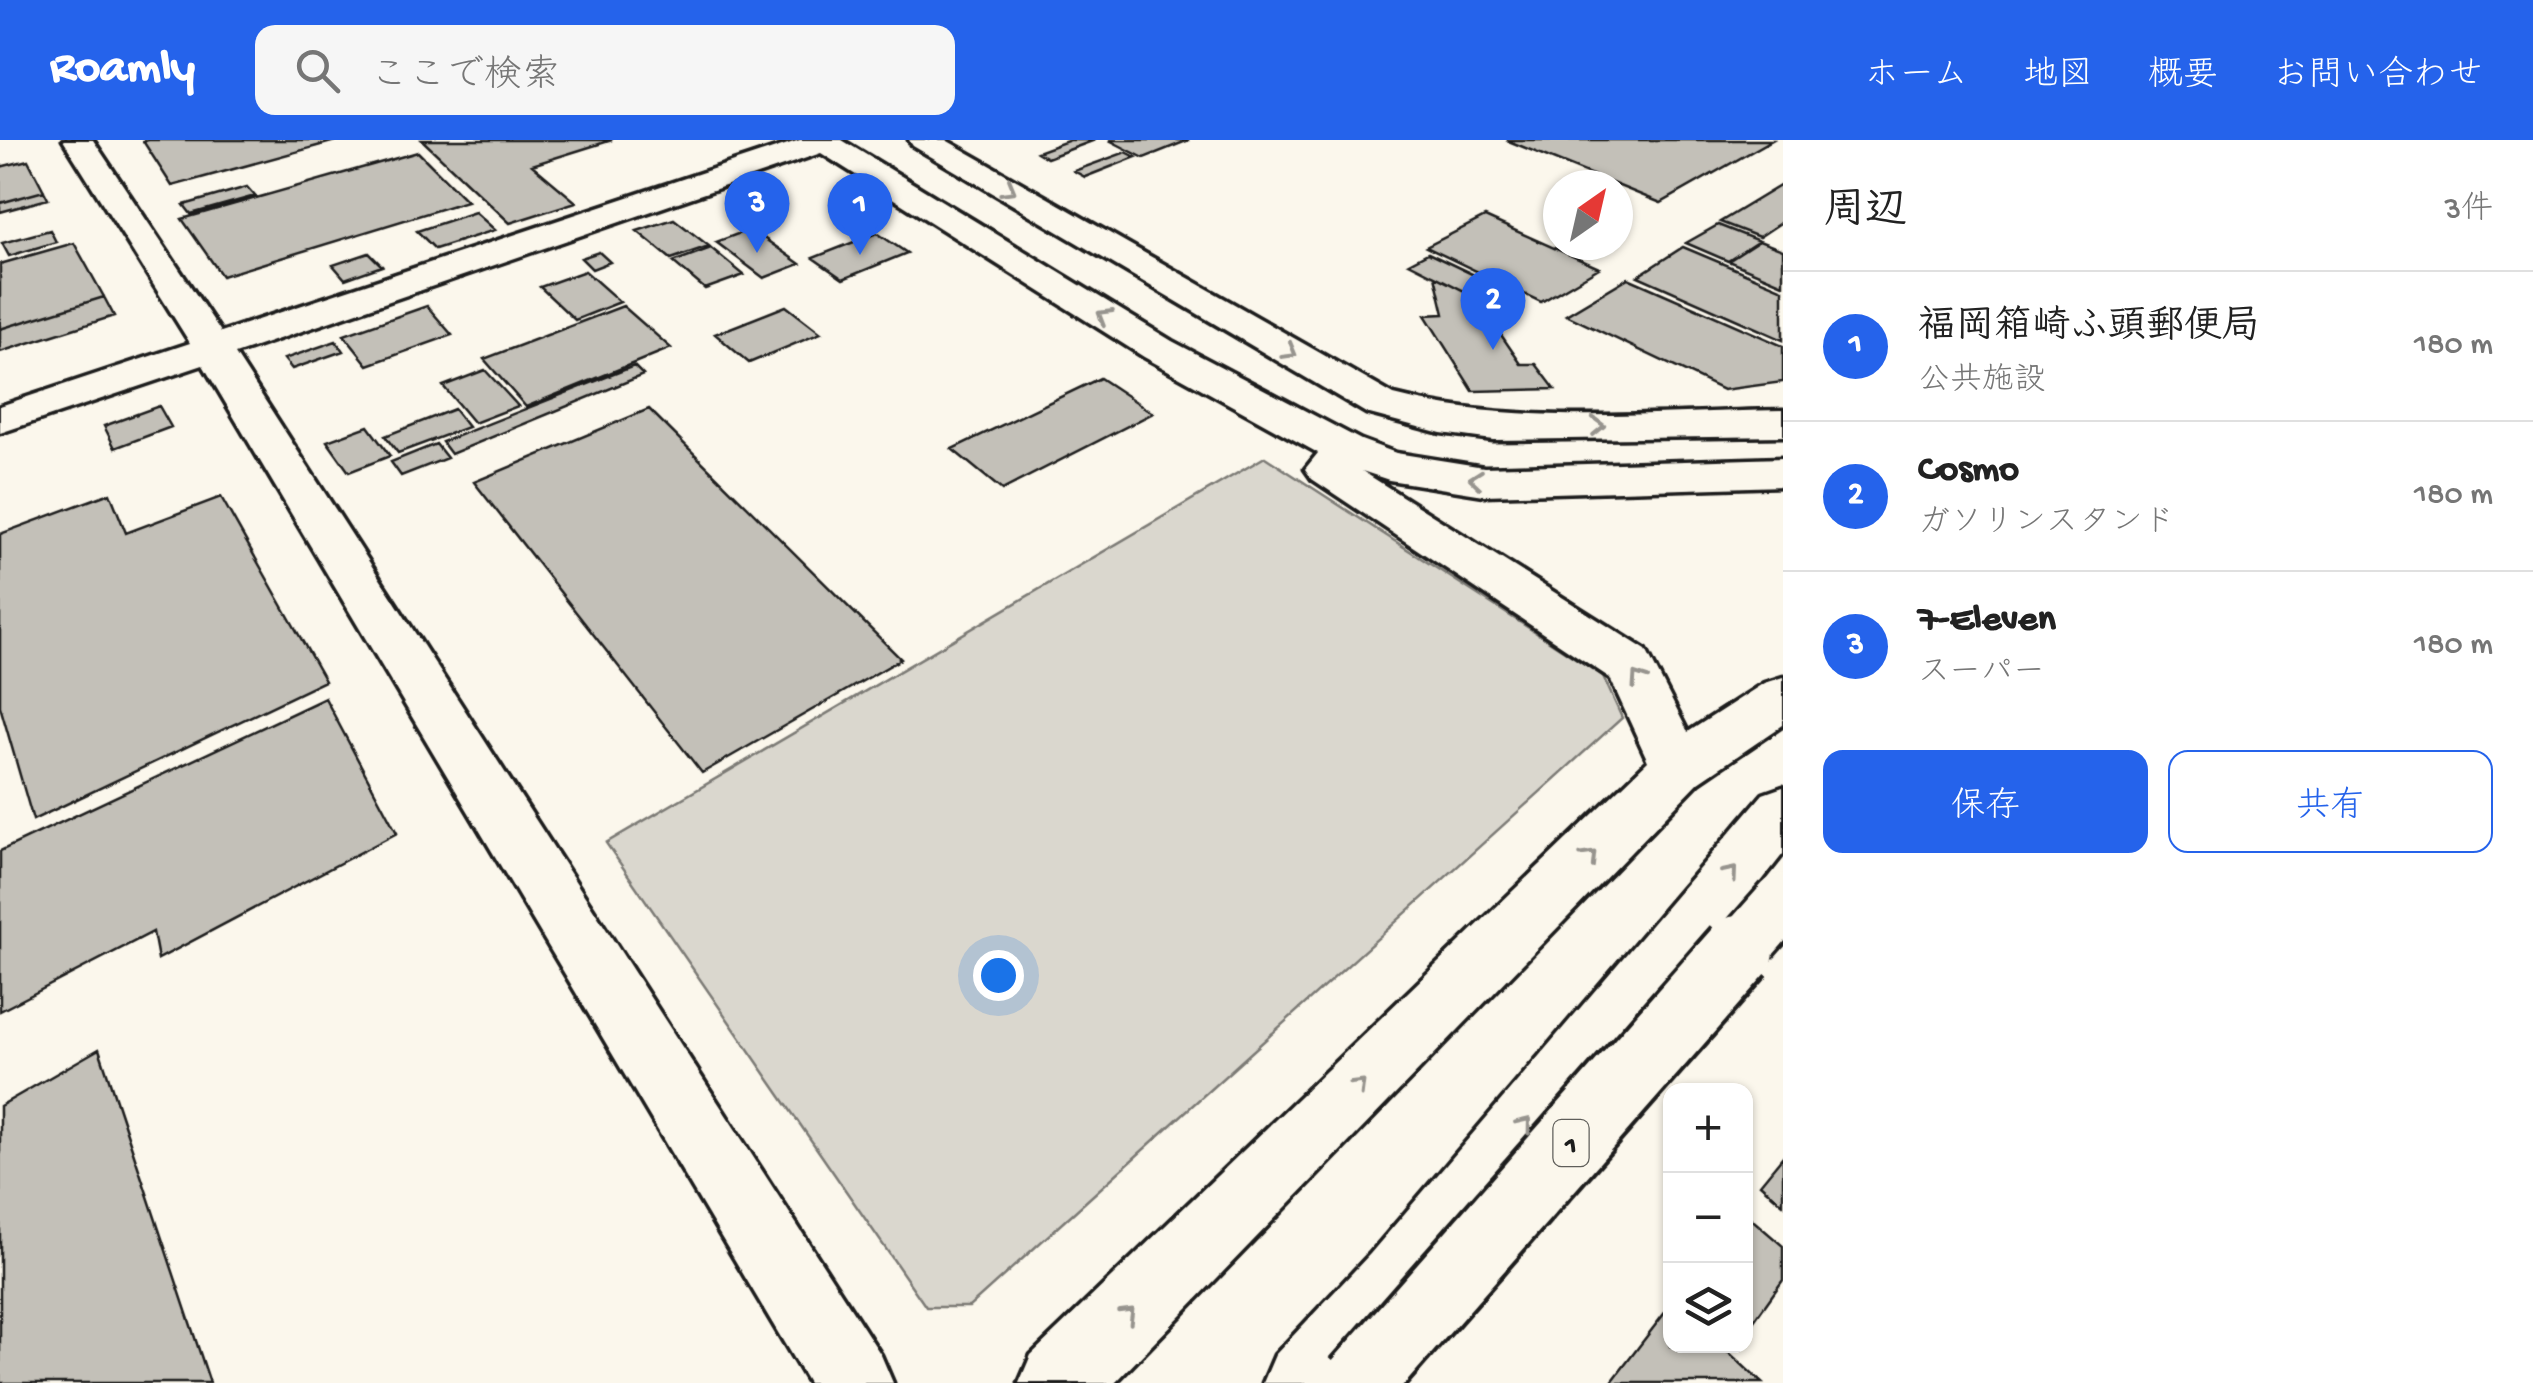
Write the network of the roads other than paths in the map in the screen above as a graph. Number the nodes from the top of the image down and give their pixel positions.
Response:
1 (78, 140) edge
2 (924, 140) edge
3 (822, 141) edge
4 (212, 349) junction
5 (0, 420) edge
6 (1783, 423) edge
7 (1346, 450) junction
8 (1783, 472) edge
9 (1783, 698) edge
10 (1679, 766) junction
11 (1783, 811) edge
12 (1783, 902) edge
13 (1783, 931) edge
14 (1398, 1282) junction
15 (853, 1383) edge
16 (1059, 1383) edge
17 (1303, 1383) edge
18 (1361, 1383) edge

1 - 4 main road
2 -> 6 main road
3 - 4 main road
7 -> 3 main road
4 - 5 main road
4 - 15 main road
8 -> 7 main road
10 -> 7 main road
9 - 10 main road
16 -> 10 main road
14 -> 11 main road, 1
12 - 18 main road, 1, bridge
13 - 14 main road, bridge
14 - 17 main road, 1

